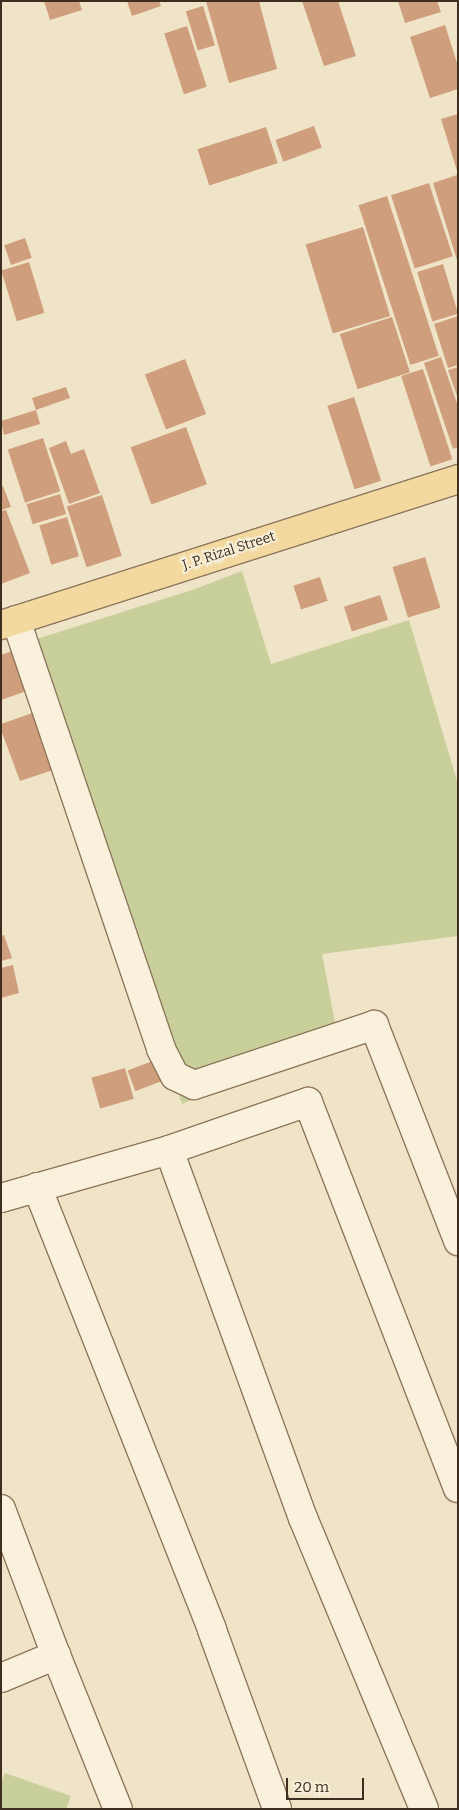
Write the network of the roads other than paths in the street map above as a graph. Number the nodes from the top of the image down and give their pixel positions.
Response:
1 (458, 478) edge
2 (9, 623) edge
3 (169, 1150) junction
4 (37, 1187) junction
5 (1, 1198) edge
6 (458, 1241) edge
7 (458, 1488) edge
8 (1, 1509) edge
9 (56, 1655) junction
10 (1, 1678) edge
11 (118, 1809) edge
12 (277, 1809) edge
13 (424, 1809) edge

1 - 2 main road, J. P. Rizal Street
2 - 6 street
3 - 4 street
3 - 7 street
3 - 13 street
4 - 5 street
4 - 12 street
8 - 9 street
9 - 10 street
9 - 11 street

